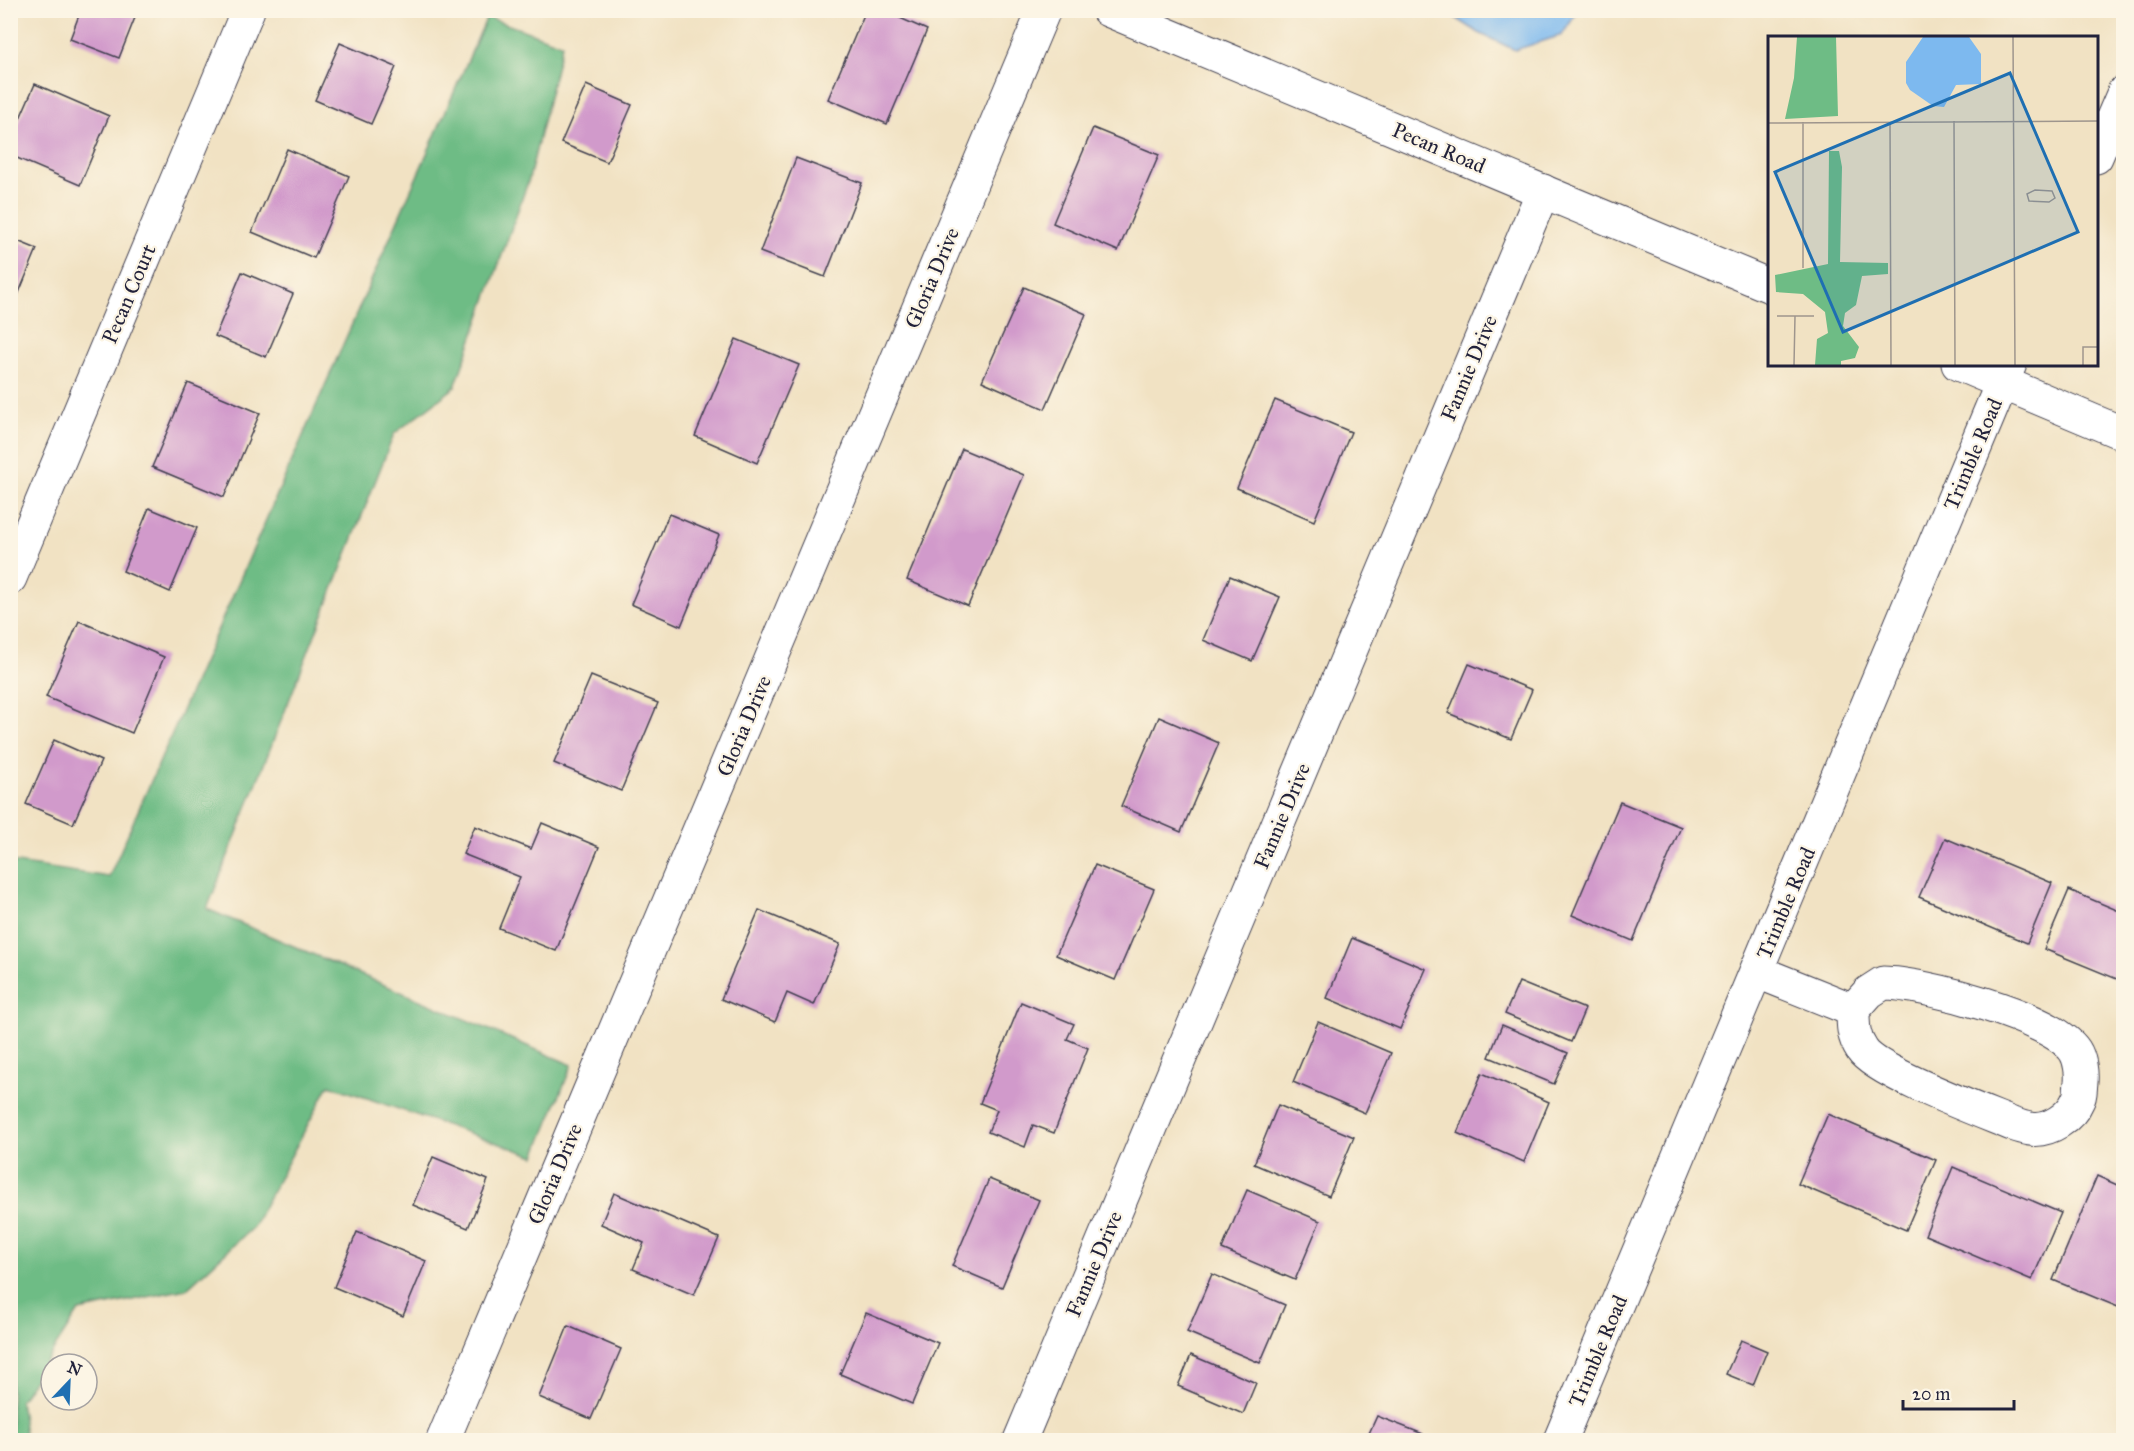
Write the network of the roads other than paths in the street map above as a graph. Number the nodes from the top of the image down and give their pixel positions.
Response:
1 (248, 10) edge
2 (1044, 10) edge
3 (1108, 10) edge
4 (2124, 92) edge
5 (2098, 155) edge
6 (1543, 191) junction
7 (1768, 285) edge
8 (1968, 366) edge
9 (2006, 374) edge
10 (2124, 434) edge
11 (10, 578) edge
12 (1758, 972) junction
13 (1853, 1010) junction
14 (443, 1440) edge
15 (1020, 1440) edge
16 (1560, 1440) edge

1 - 11 street, Pecan Court
2 - 14 street, Gloria Drive
3 - 6 street, Pecan Road
4 - 5 street
6 - 7 street, Pecan Road
6 - 15 street, Fannie Drive
8 - 9 street
9 - 10 street
9 - 12 street, Trimble Road
12 - 13 street
12 - 16 street, Trimble Road
13 - 13 street

